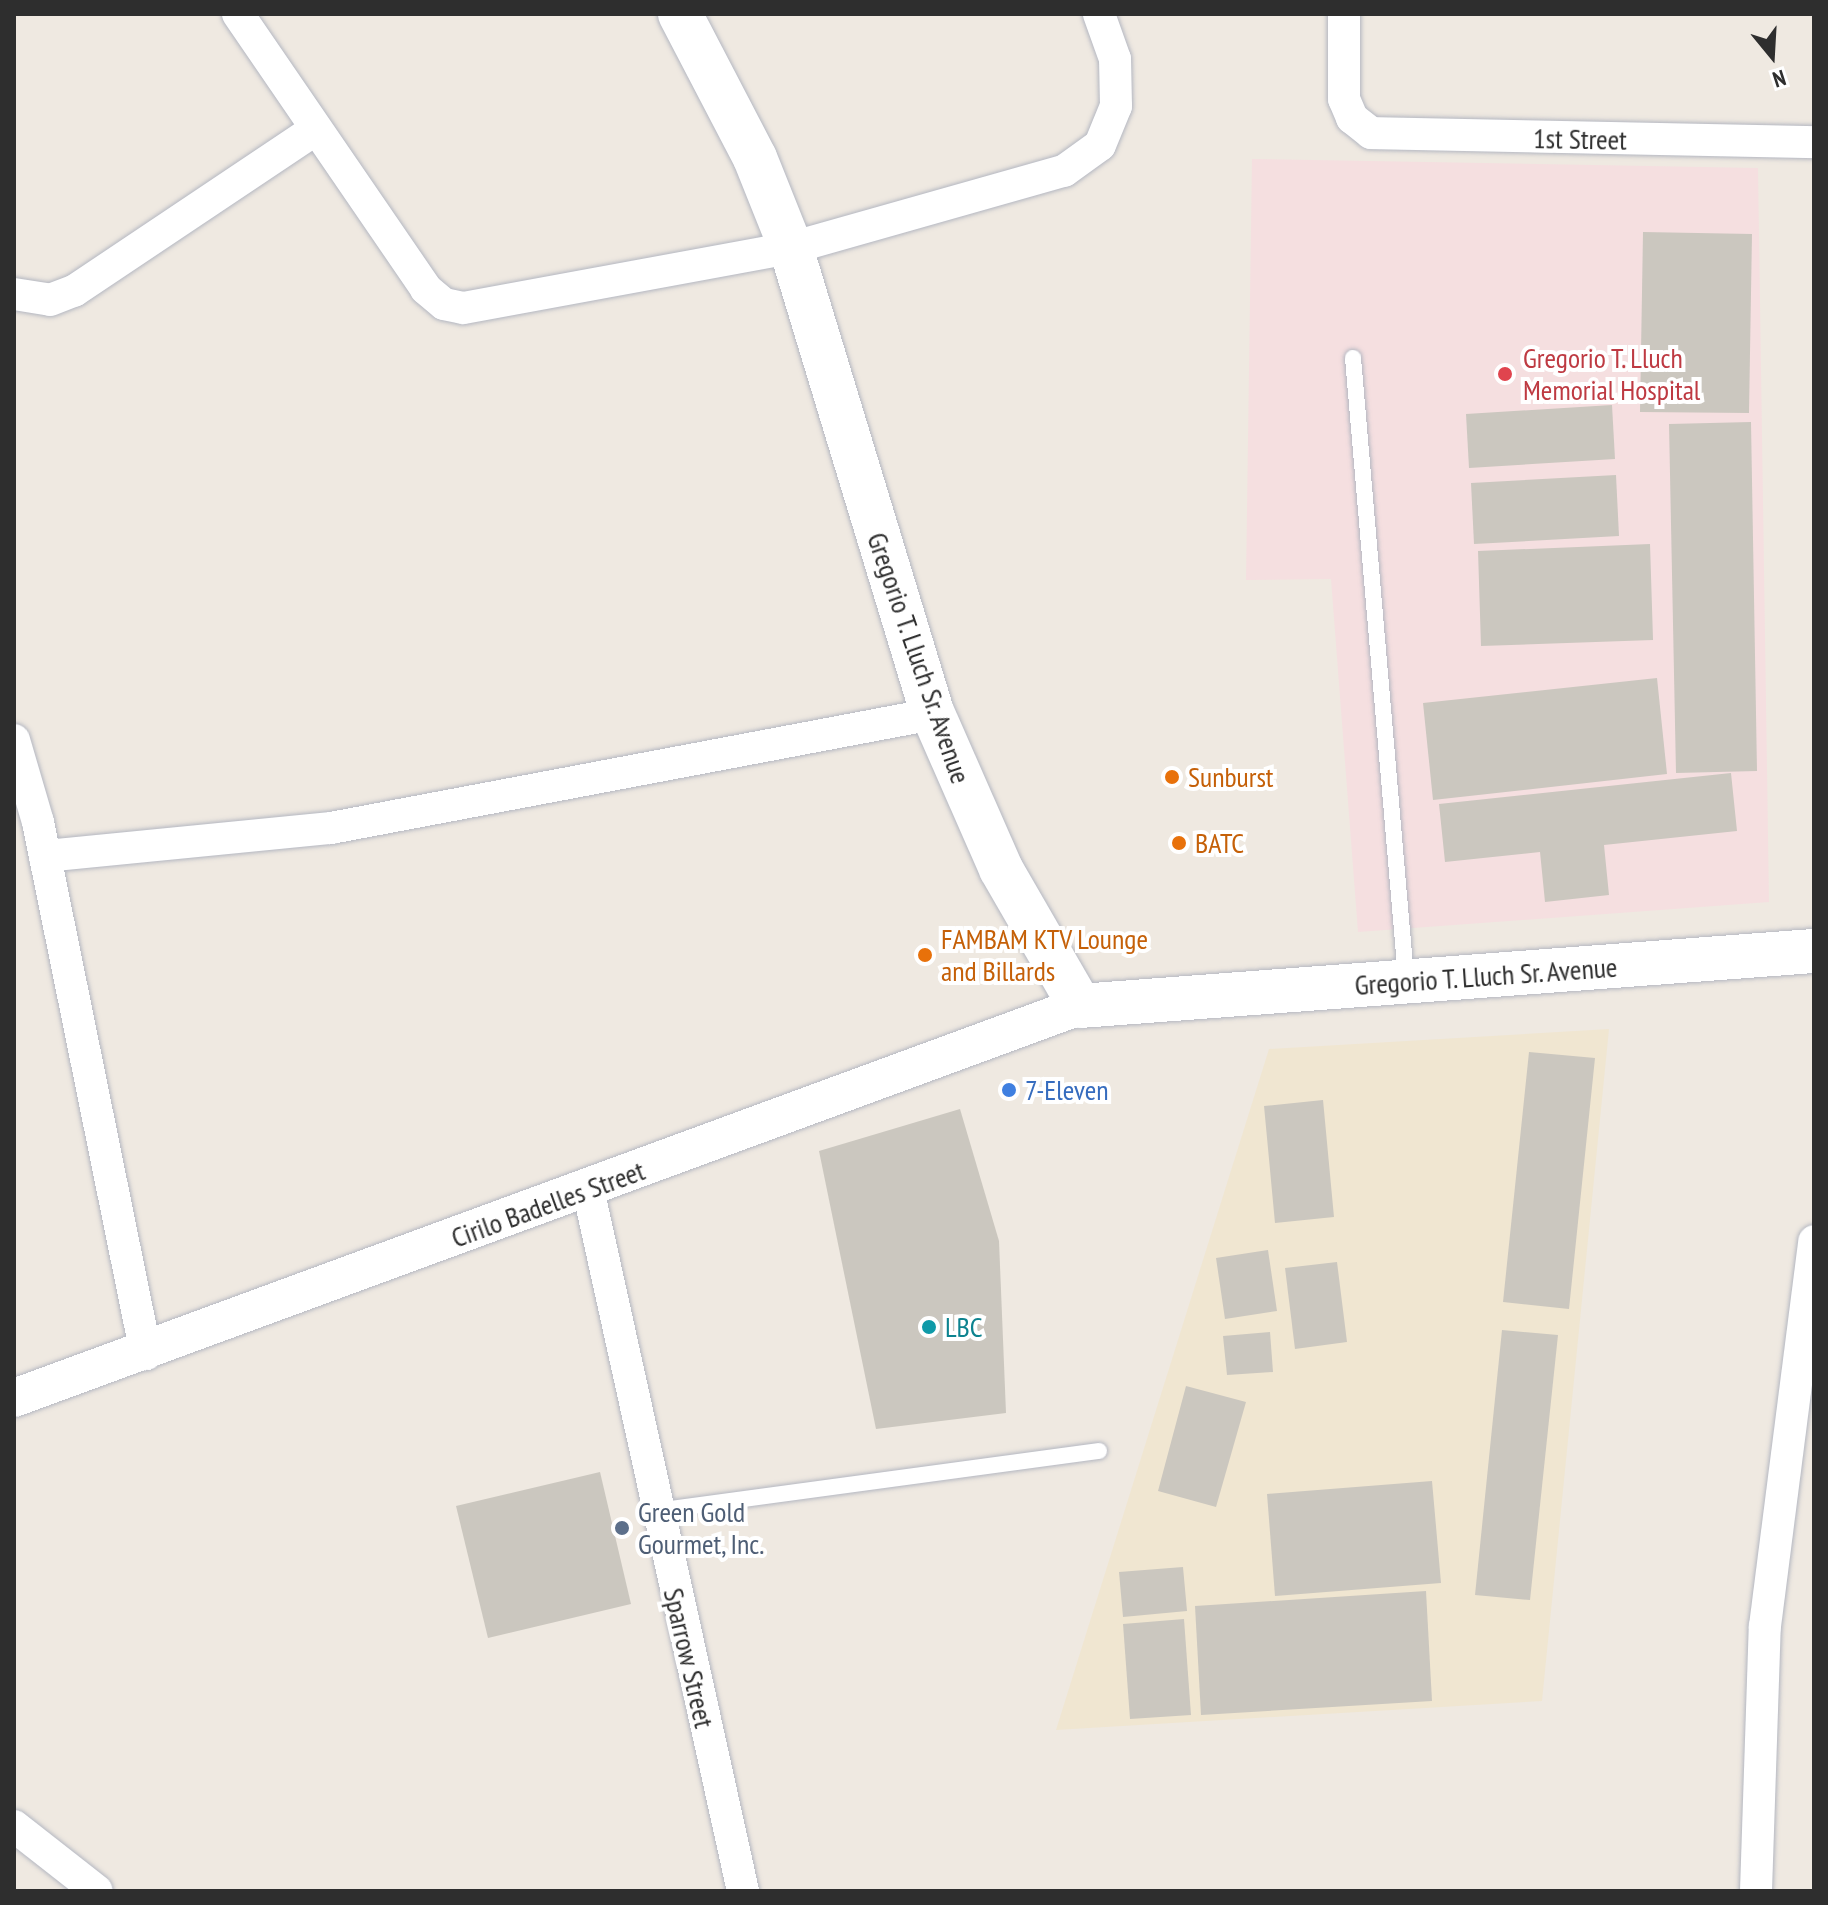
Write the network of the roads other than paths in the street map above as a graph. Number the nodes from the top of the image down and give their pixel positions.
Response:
1 (238, 14) edge
2 (680, 14) edge
3 (1099, 14) edge
4 (1344, 14) edge
5 (316, 129) junction
6 (1814, 142) edge
7 (791, 248) junction
8 (14, 294) edge
9 (1353, 358) dead end
10 (933, 714) junction
11 (14, 740) edge
12 (26, 823) edge
13 (45, 856) junction
14 (1814, 951) edge
15 (1406, 982) junction
16 (1080, 1006) junction
17 (588, 1189) junction
18 (1814, 1241) edge
19 (146, 1354) junction
20 (14, 1398) edge
21 (1804, 1401) edge
22 (1099, 1451) dead end
23 (655, 1511) junction
24 (14, 1826) edge
25 (97, 1891) edge
26 (743, 1891) edge
27 (1756, 1891) edge

1 - 5 street
2 - 7 main road, Gregorio T. Lluch Sr. Avenue
3 - 7 street
4 - 6 street, 1st Street
5 - 7 street
5 - 8 street
7 - 10 main road, Gregorio T. Lluch Sr. Avenue
9 - 15 lane
10 - 13 street
10 - 16 main road, Gregorio T. Lluch Sr. Avenue
11 - 12 street
12 - 13 street
13 - 19 street
14 - 15 main road, Gregorio T. Lluch Sr. Avenue
15 - 16 main road, Gregorio T. Lluch Sr. Avenue
16 - 17 street, Cirilo Badelles Street
17 - 19 street, Cirilo Badelles Street
17 - 23 street, Sparrow Street
18 - 21 street
19 - 20 street, Cirilo Badelles Street
21 - 27 street
22 - 23 lane
23 - 26 street, Sparrow Street
24 - 25 street

